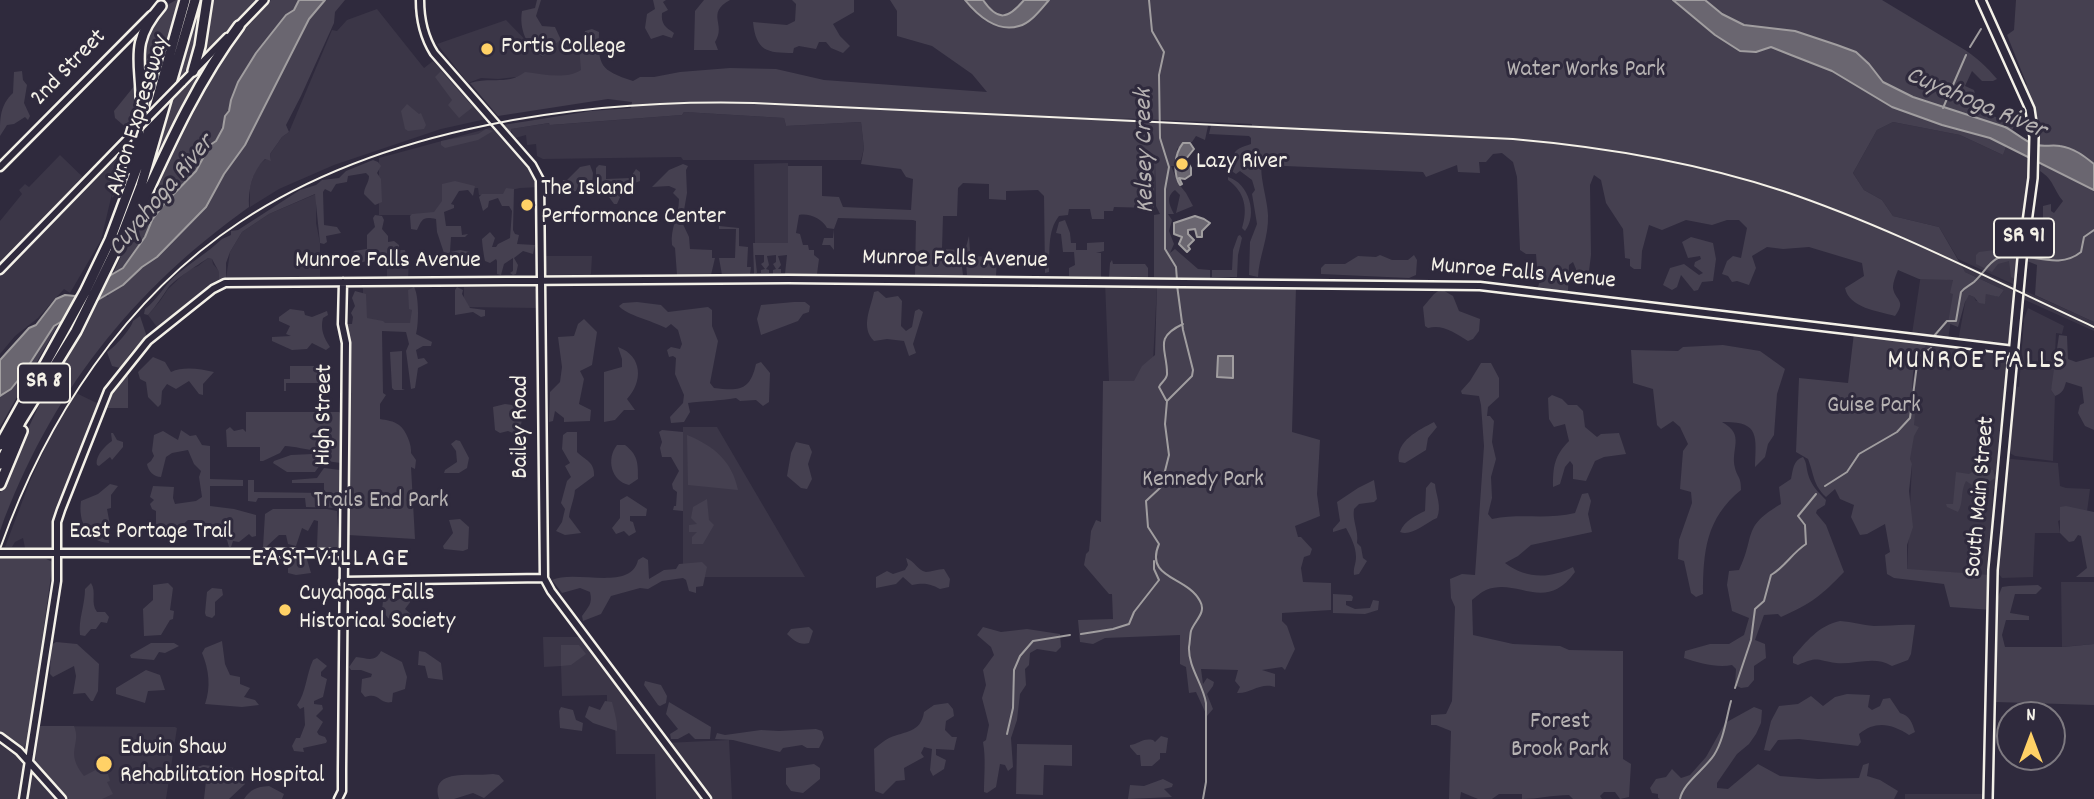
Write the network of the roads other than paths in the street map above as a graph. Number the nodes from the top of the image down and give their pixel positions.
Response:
1 (170, 0) edge
2 (185, 0) edge
3 (195, 0) edge
4 (207, 0) edge
5 (264, 0) edge
6 (420, 0) edge
7 (1981, 0) edge
8 (161, 3) edge
9 (145, 20) joint
10 (239, 26) junction
11 (193, 71) junction
12 (0, 167) edge
13 (125, 197) junction
14 (0, 270) edge
15 (103, 279) junction
16 (542, 281) junction
17 (343, 282) junction
18 (2014, 351) junction
19 (47, 379) junction
20 (0, 444) edge
21 (0, 464) edge
22 (0, 484) edge
23 (0, 553) edge
24 (344, 553) junction
25 (58, 554) junction
26 (544, 578) junction
27 (343, 581) junction
28 (0, 737) edge
29 (29, 762) junction
30 (23, 799) edge
31 (62, 799) edge
32 (338, 799) edge
33 (707, 799) edge
34 (1988, 799) edge

1 - 8 main road
2 - 13 highway, Akron Expressway / SR 8
3 - 15 highway, Akron Expressway / SR 8
4 - 11 highway
5 - 10 main road
6 - 16 street, Bailey Road
7 - 18 main road, SR 91
8 - 9 highway
8 - 13 highway
9 - 12 street, 2nd Street
10 - 11 street
10 - 15 highway
11 - 14 street, bridge
13 - 20 highway, Akron Expressway / SR 8
15 - 19 highway, Akron Expressway / SR 8
16 - 17 street, Munroe Falls Avenue
16 - 18 street, Munroe Falls Avenue
16 - 26 street, Bailey Road
17 - 24 street, High Street
17 - 25 street, Munroe Falls Avenue
18 - 34 main road, South Main Street / SR 91
19 - 21 highway, Akron Expressway / SR 8
19 - 22 highway
23 - 25 street, East Portage Trail
24 - 25 street, East Portage Trail
24 - 27 street, High Street
25 - 29 street, Munroe Falls Avenue
26 - 27 street
26 - 33 street
27 - 32 street, High Street
28 - 29 street
29 - 30 street, Munroe Falls Avenue
29 - 31 street

